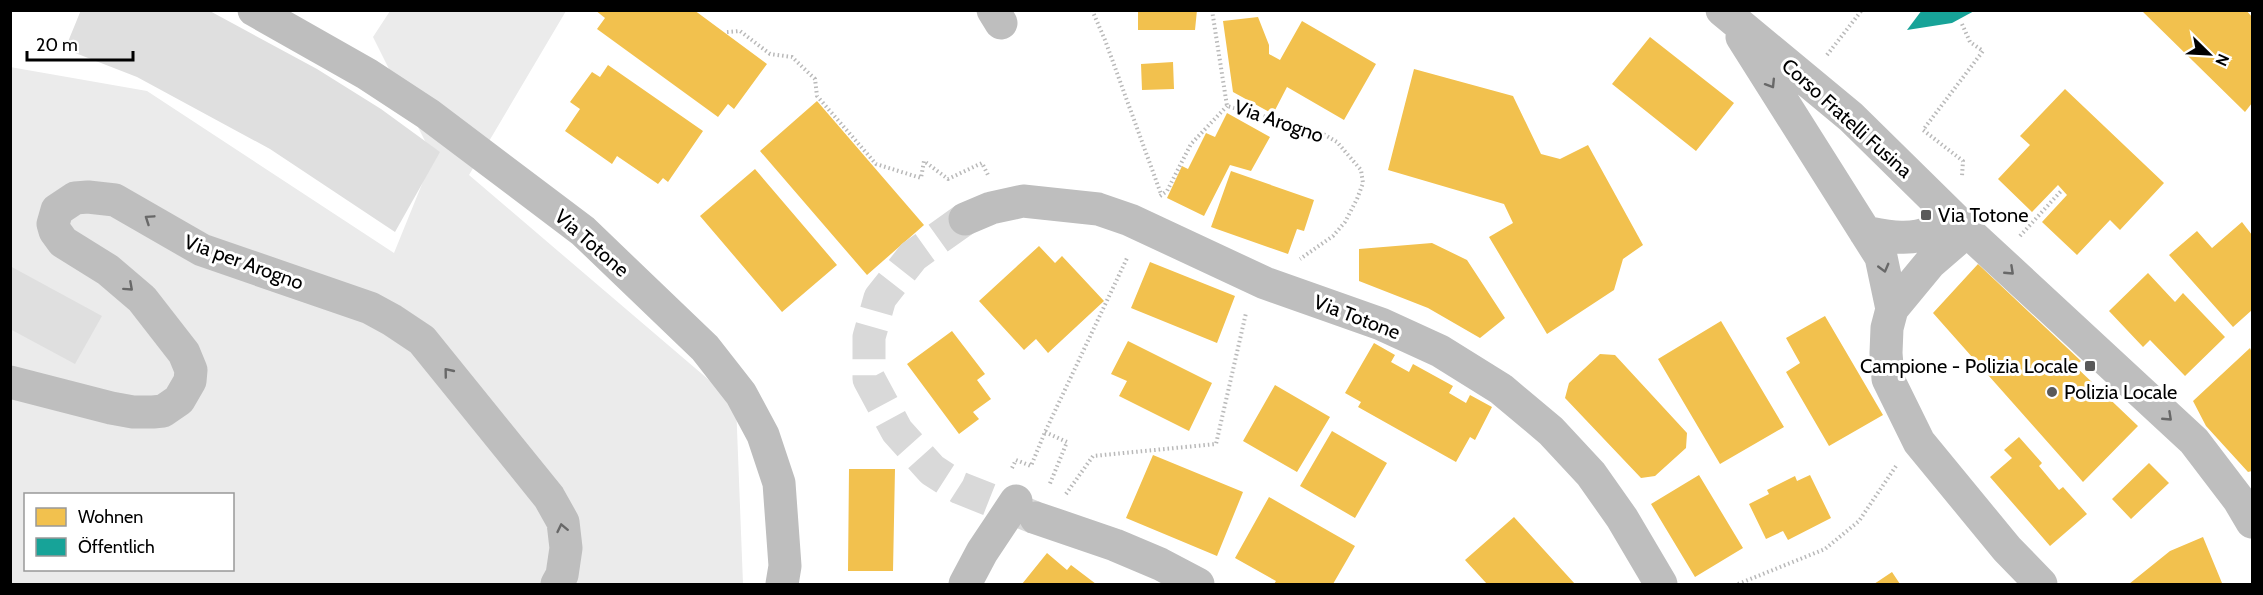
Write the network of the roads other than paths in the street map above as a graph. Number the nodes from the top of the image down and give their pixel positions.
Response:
1 (254, 10) edge
2 (1726, 14) edge
3 (965, 219) tunnel mouth
4 (1954, 219) junction
5 (1865, 232) junction
6 (1893, 309) junction
7 (10, 382) edge
8 (2253, 522) edge
9 (557, 585) edge
10 (782, 585) edge
11 (965, 585) edge
12 (1198, 585) edge
13 (1661, 585) edge
14 (2041, 585) edge

1 - 10 street, Via Totone
2 - 4 street, Corso Fratelli Fusina
2 -> 5 street
3 - 13 street, Via Totone
4 - 5 street
4 - 6 street
4 -> 8 street, Corso Fratelli Fusina
5 -> 6 street
6 - 14 street
9 -> 7 street, Via per Arogno
11 - 12 street

